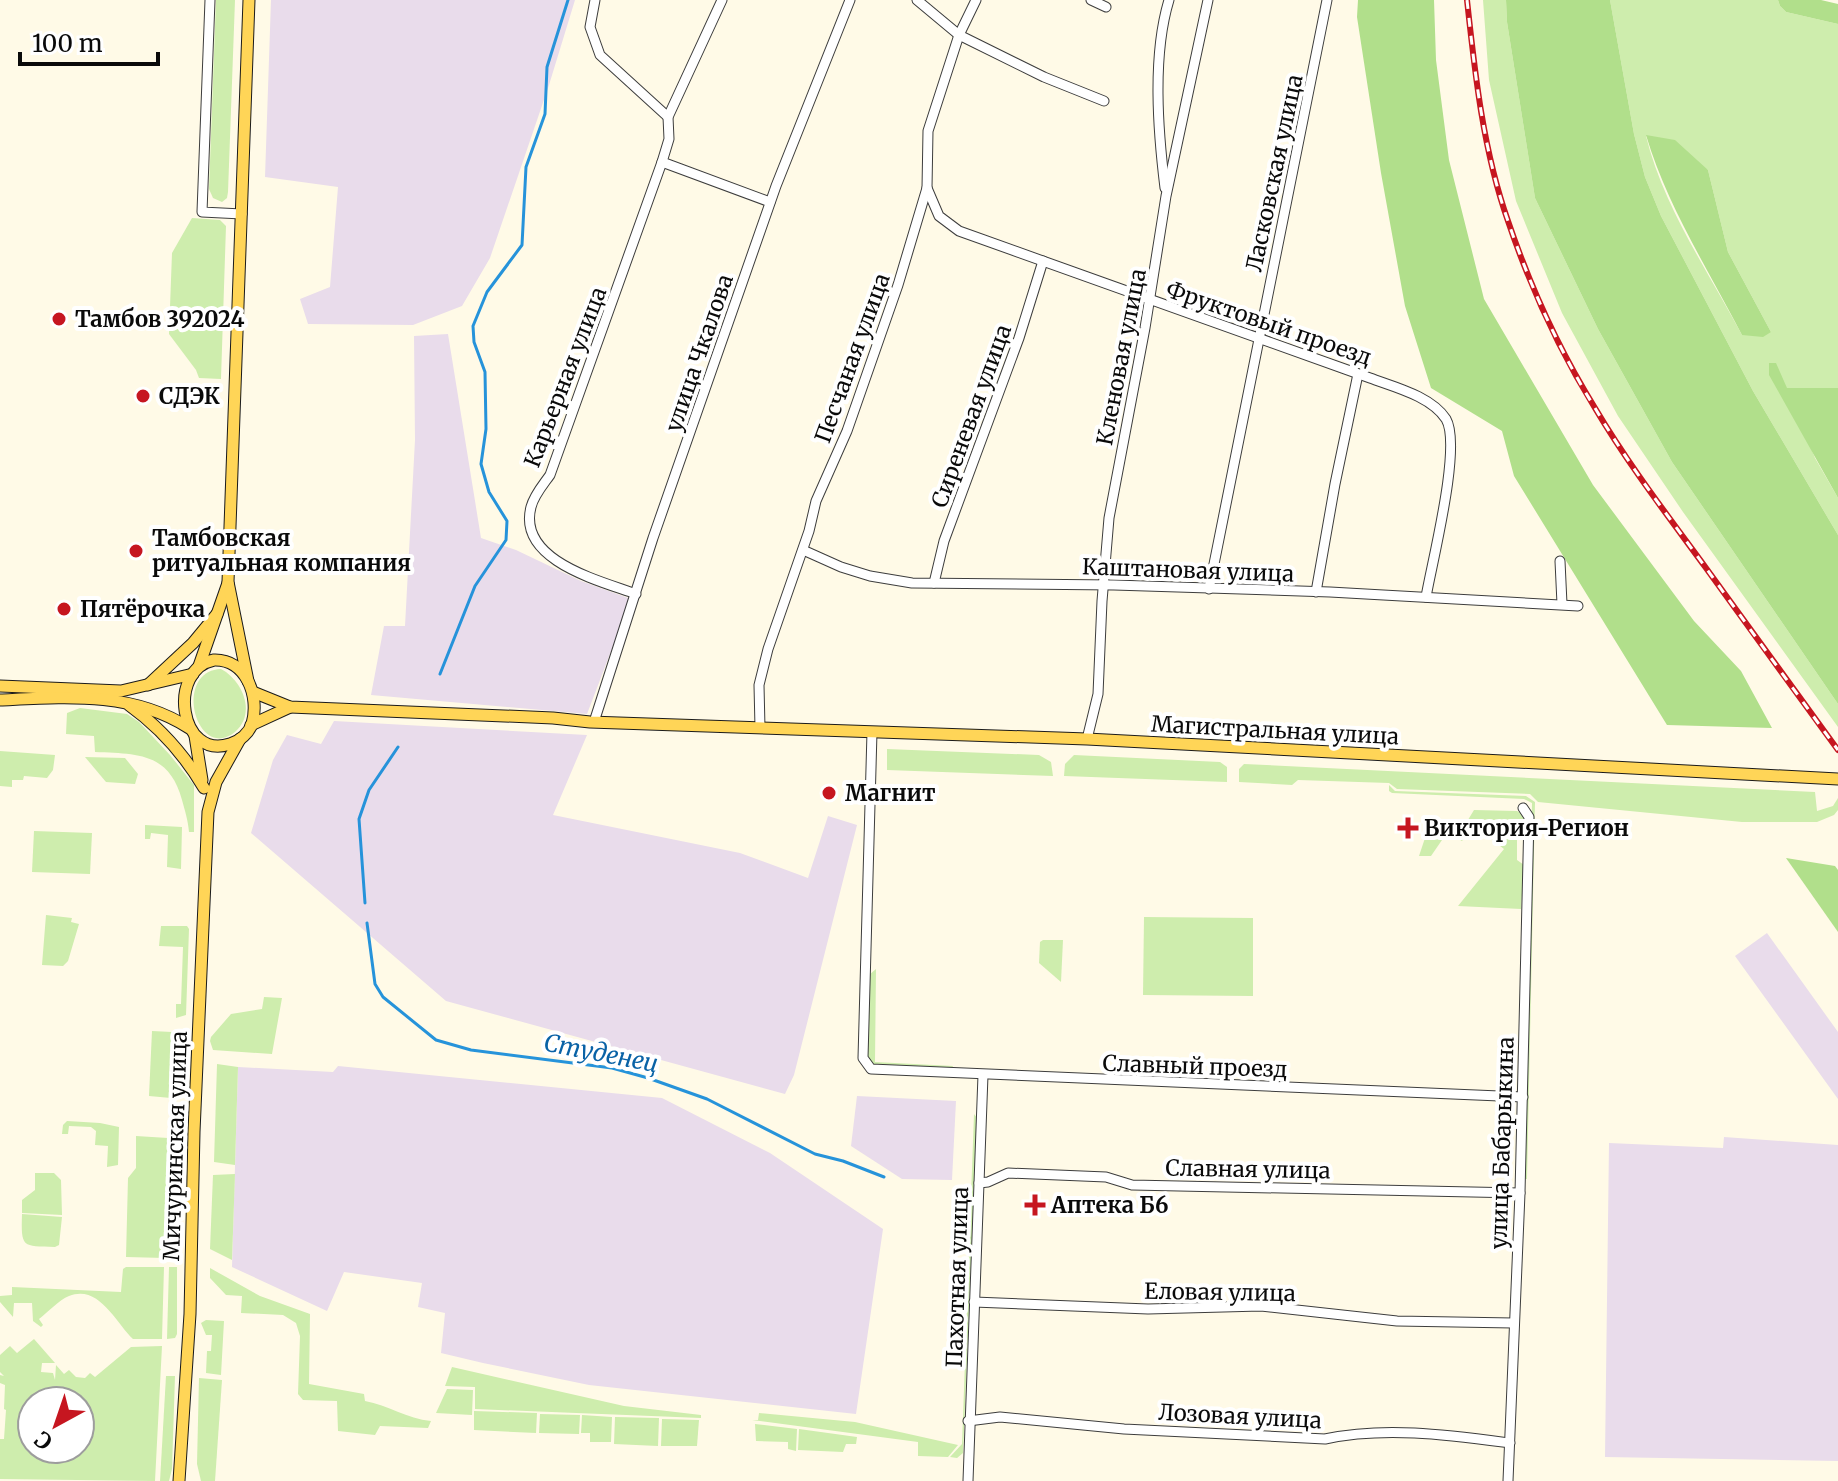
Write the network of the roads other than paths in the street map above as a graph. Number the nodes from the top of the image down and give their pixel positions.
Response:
1 (210, 0) edge
2 (249, 0) edge
3 (595, 0) edge
4 (722, 0) edge
5 (850, 0) edge
6 (917, 0) edge
7 (976, 0) edge
8 (1091, 0) edge
9 (1169, 0) edge
10 (1208, 0) edge
11 (1327, 0) edge
12 (1106, 7) dead end
13 (959, 35) junction
14 (1104, 101) dead end
15 (668, 117) junction
16 (662, 162) junction
17 (927, 188) junction
18 (1166, 196) junction
19 (770, 202) junction
20 (242, 214) junction
21 (1043, 261) junction
22 (1149, 300) junction
23 (1258, 338) junction
24 (1358, 374) junction
25 (803, 550) junction
26 (1560, 561) dead end
27 (228, 582) junction
28 (934, 583) junction
29 (1103, 585) junction
30 (1209, 589) junction
31 (1316, 592) junction
32 (636, 594) junction
33 (1426, 597) junction
34 (1562, 604) junction
35 (1578, 606) dead end
36 (217, 614) junction
37 (196, 670) junction
38 (147, 685) junction
39 (0, 686) edge
40 (251, 687) junction
41 (94, 695) junction
42 (0, 700) edge
43 (126, 702) junction
44 (290, 707) junction
45 (594, 722) junction
46 (251, 725) junction
47 (760, 728) junction
48 (192, 732) junction
49 (872, 732) junction
50 (240, 739) junction
51 (1087, 739) junction
52 (1838, 779) edge
53 (204, 788) junction
54 (1523, 808) dead end
55 (208, 812) junction
56 (983, 1075) junction
57 (1523, 1097) junction
58 (979, 1183) junction
59 (1520, 1193) junction
60 (974, 1302) junction
61 (1513, 1323) junction
62 (968, 1421) junction
63 (1510, 1443) junction
64 (179, 1481) edge
65 (968, 1481) edge
66 (1508, 1481) edge

1 - 20 street
2 - 20 main road
3 - 15 street
4 - 15 street, Карьерная улица
5 - 19 street, улица Чкалова
6 - 13 street
7 - 13 street, Песчаная улица
8 - 12 street
9 - 18 street
10 - 18 street, Кленовая улица
11 - 23 street, Ласковская улица
13 - 14 street
13 - 17 street, Песчаная улица
15 - 16 street, Карьерная улица
16 - 19 street
16 - 32 street, Карьерная улица
17 - 21 street, Фруктовый проезд
17 - 25 street, Песчаная улица
18 - 22 street, Кленовая улица
19 - 32 street, улица Чкалова
20 - 27 main road
21 - 22 street, Фруктовый проезд
21 - 28 street, Сиреневая улица
22 - 23 street, Фруктовый проезд
22 - 29 street, Кленовая улица
23 - 24 street, Фруктовый проезд
23 - 30 street, Ласковская улица
24 - 31 street
24 - 33 street, Фруктовый проезд
25 - 28 street, Каштановая улица
25 - 47 street, Песчаная улица
26 - 34 street
27 - 36 main road
27 - 40 main road
28 - 29 street, Каштановая улица
29 - 30 street, Каштановая улица
29 - 51 street, Кленовая улица
30 - 31 street, Каштановая улица
31 - 33 street, Каштановая улица
32 - 45 street, улица Чкалова
33 - 34 street, Каштановая улица
34 - 35 street, Каштановая улица
36 - 37 main road
36 - 38 main road
37 - 38 main road
37 - 40 main road
37 - 48 main road
38 - 41 main road
39 - 41 main road
40 - 44 main road
40 - 46 main road
41 - 42 main road
41 - 43 main road
43 - 48 main road
43 - 53 main road
44 - 45 main road, Магистральная улица
44 - 46 main road
45 - 47 main road, Магистральная улица
46 - 50 main road
47 - 49 main road, Магистральная улица
48 - 50 main road
48 - 53 main road, Мичуринская улица
49 - 51 main road, Магистральная улица
49 - 56 street, Славный проезд
50 - 55 main road, Мичуринская улица
51 - 52 main road, Магистральная улица
53 - 55 main road, Мичуринская улица
54 - 57 street, улица Бабарыкина
55 - 64 main road, Мичуринская улица
56 - 57 street, Славный проезд
56 - 58 street, Пахотная улица
57 - 59 street, улица Бабарыкина
58 - 59 street, Славная улица
58 - 60 street, Пахотная улица
59 - 61 street, улица Бабарыкина
60 - 61 street, Еловая улица
60 - 62 street, Пахотная улица
61 - 63 street, улица Бабарыкина
62 - 63 street, Лозовая улица
62 - 65 street, Пахотная улица
63 - 66 street, улица Бабарыкина

